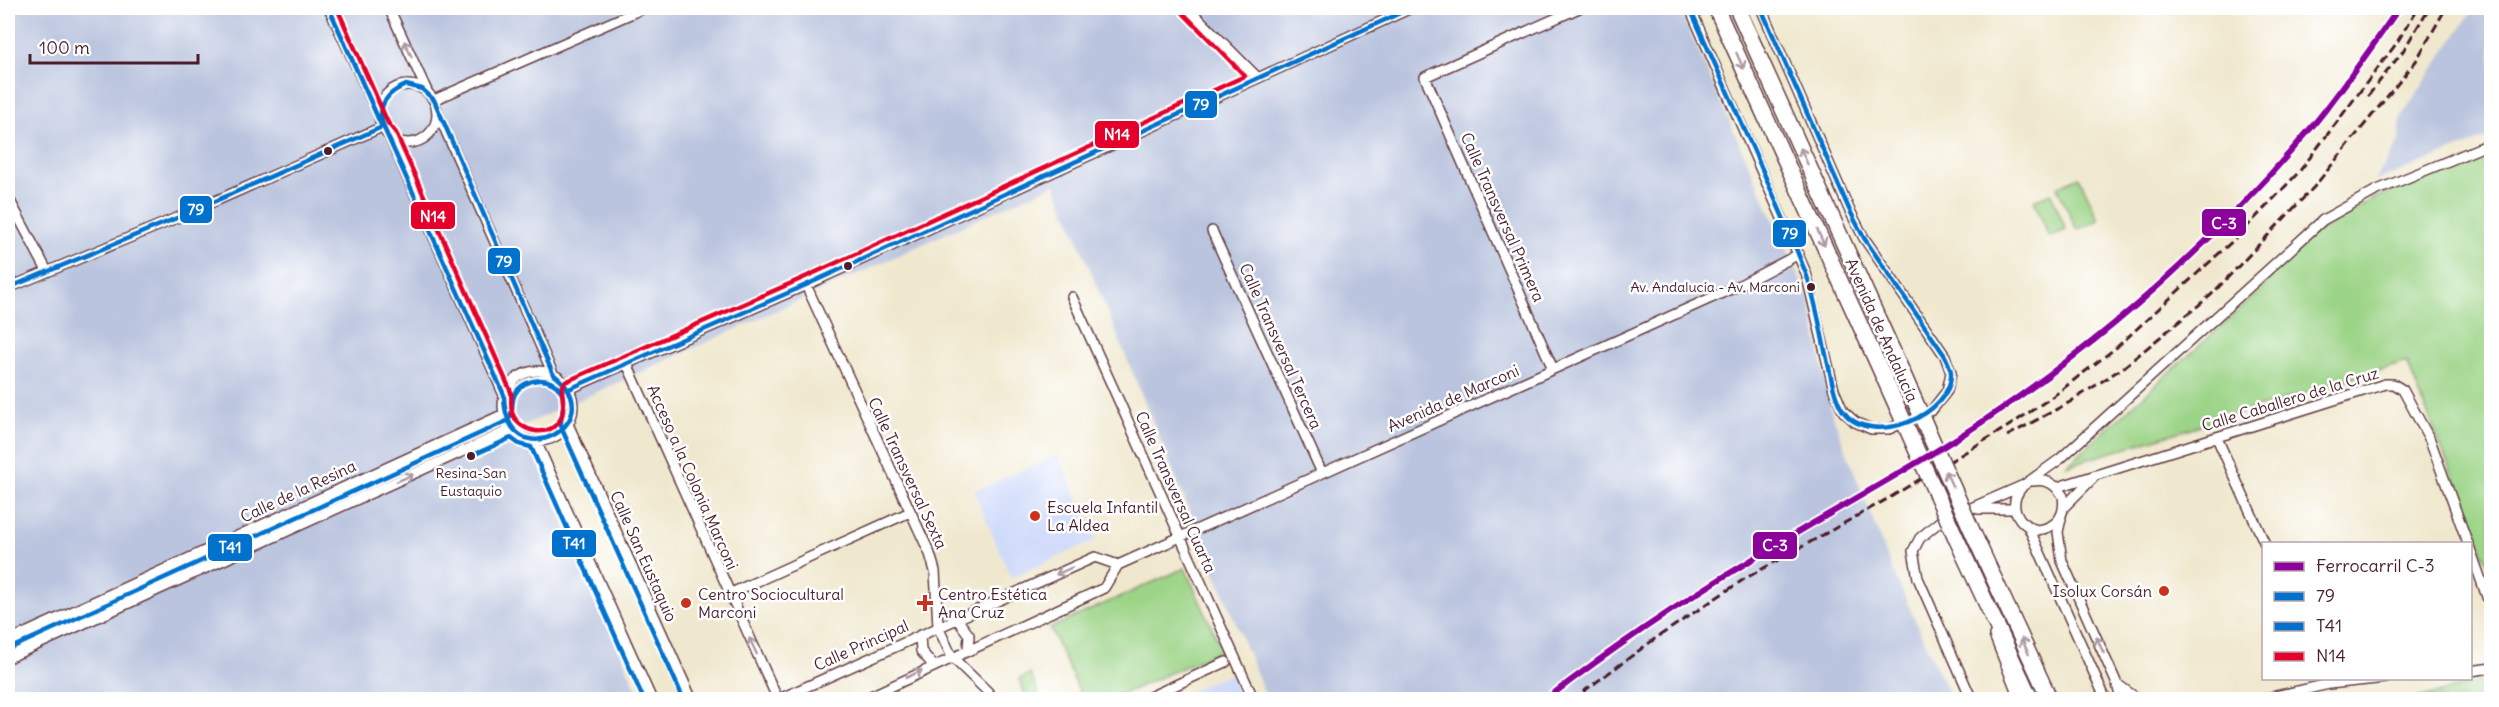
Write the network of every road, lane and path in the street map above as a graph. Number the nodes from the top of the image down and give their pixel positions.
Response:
1 (329, 8) edge
2 (388, 8) edge
3 (644, 8) edge
4 (1188, 8) edge
5 (1408, 8) edge
6 (1579, 8) edge
7 (1690, 8) edge
8 (1716, 8) edge
9 (1737, 8) edge
10 (1761, 8) edge
11 (1258, 78) junction
12 (427, 91) junction
13 (434, 100) junction
14 (437, 111) junction
15 (379, 116) junction
16 (382, 127) junction
17 (389, 136) junction
18 (2492, 143) edge
19 (8, 197) edge
20 (1212, 231) dead end
21 (1799, 254) junction
22 (47, 271) junction
23 (806, 285) junction
24 (8, 288) edge
25 (1072, 297) dead end
26 (627, 364) junction
27 (1553, 369) junction
28 (553, 374) junction
29 (569, 389) junction
30 (504, 395) junction
31 (504, 414) junction
32 (568, 424) junction
33 (512, 429) junction
34 (2217, 438) junction
35 (536, 441) junction
36 (2060, 459) junction
37 (1322, 473) junction
38 (2095, 476) junction
39 (2027, 483) junction
40 (2055, 485) junction
41 (2065, 506) junction
42 (1973, 509) junction
43 (2014, 509) junction
44 (910, 512) junction
45 (2061, 519) junction
46 (2028, 528) junction
47 (1180, 536) junction
48 (1957, 540) junction
49 (2265, 542) edge
50 (2468, 542) edge
51 (2472, 555) edge
52 (1118, 565) junction
53 (729, 594) junction
54 (2492, 611) edge
55 (957, 619) junction
56 (938, 627) junction
57 (920, 635) junction
58 (8, 641) edge
59 (968, 650) junction
60 (952, 657) junction
61 (8, 658) edge
62 (1226, 663) dead end
63 (933, 666) junction
64 (2492, 668) edge
65 (2472, 671) edge
66 (2347, 680) edge
67 (2328, 681) edge
68 (2117, 684) junction
69 (652, 699) edge
70 (692, 699) edge
71 (778, 699) edge
72 (862, 699) edge
73 (992, 699) edge
74 (1143, 699) edge
75 (1254, 699) edge
76 (1972, 699) edge
77 (2020, 699) edge
78 (2031, 699) edge
79 (2050, 699) edge
80 (2106, 699) edge
81 (2121, 699) edge
82 (2139, 699) edge
83 (2258, 699) edge

1 - 15 street
12 -> 2 street
3 - 13 street
4 - 11 street
5 - 11 street
6 - 27 street, Calle Transversal Primera
7 - 21 street
8 -> 48 main road, Avenida de Andalucía, bridge
79 -> 9 main road, Avenida de Andalucía, bridge
10 - 21 street
11 - 23 street
12 - 13 street
12 - 15 street
13 - 14 street
14 - 17 street
14 - 28 street
15 - 16 street
16 - 17 street
16 - 22 street
17 - 30 street
18 - 36 street
19 - 22 street
20 - 37 street, Calle Transversal Tercera
21 - 27 street, Avenida de Marconi
22 - 24 street
23 - 26 street
23 - 44 street, Calle Transversal Sexta
25 - 47 street, Calle Transversal Cuarta
26 - 29 street
26 - 53 street, Acceso a la Colonia Marconi
27 - 37 street, Avenida de Marconi
28 - 29 street
28 - 30 street
29 - 32 street
30 - 31 street
31 - 33 street
31 - 58 street, Calle de la Resina
32 - 35 street
32 - 70 street, Calle San Eustaquio
33 - 35 street
61 -> 33 street, Calle de la Resina
34 - 38 street, Calle Caballero de la Cruz
34 - 49 street
34 - 50 street, Calle Caballero de la Cruz
35 - 69 street
36 - 39 street
36 - 40 street
37 - 47 street, Avenida de Marconi
38 - 40 street, Calle Caballero de la Cruz
38 - 41 street, Calle Caballero de la Cruz
39 - 40 street
39 - 42 street
39 - 43 street
40 - 41 street
41 - 45 street
42 - 43 street
42 - 76 street
43 - 46 street
44 - 53 street
44 - 56 street, Calle Transversal Sexta
45 - 46 street
68 -> 45 street
46 - 80 street
47 - 52 street, Avenida de Marconi
47 - 75 street, Calle Transversal Cuarta
48 - 77 street
48 - 78 main road, Avenida de Andalucía
51 - 54 street
52 -> 55 street, Calle Principal
52 - 59 street
71 -> 53 street, Acceso a la Colonia Marconi
55 - 56 street, Calle Principal
55 - 59 street
56 - 57 street, Calle Principal
56 - 60 street, Calle Transversal Sexta
57 - 63 street
57 - 71 street, Calle Principal
59 - 60 street
60 - 63 street
60 - 73 street, Calle Transversal Sexta
62 - 74 street
72 -> 63 street
64 - 65 street
66 - 67 street
67 - 83 street
68 - 81 street
68 - 82 street

